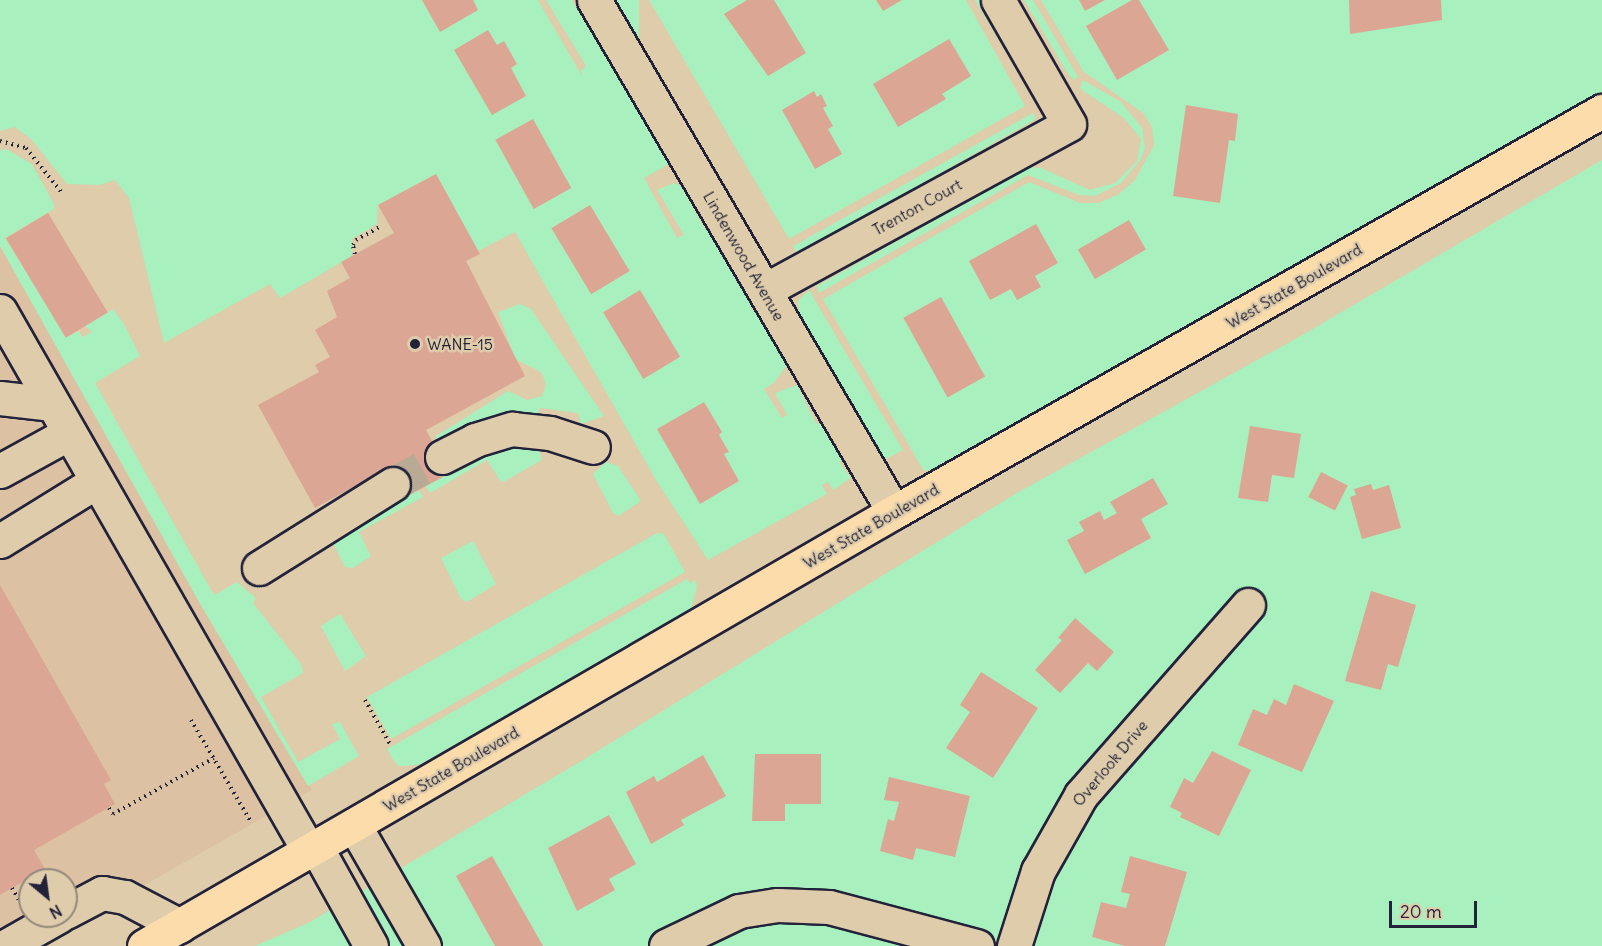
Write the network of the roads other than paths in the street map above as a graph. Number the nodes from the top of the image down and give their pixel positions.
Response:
1 (594, 0) edge
2 (998, 0) edge
3 (1602, 111) edge
4 (765, 290) junction
5 (0, 311) edge
6 (0, 398) edge
7 (53, 404) junction
8 (69, 433) junction
9 (592, 447) dead end
10 (442, 457) tunnel mouth
11 (0, 471) edge
12 (97, 481) junction
13 (393, 484) tunnel mouth
14 (894, 512) junction
15 (0, 541) edge
16 (259, 568) dead end
17 (1248, 605) dead end
18 (354, 825) junction
19 (313, 849) junction
20 (78, 906) edge
21 (180, 926) junction
22 (38, 928) edge
23 (6, 946) edge
24 (144, 946) edge
25 (371, 946) edge
26 (424, 946) edge
27 (666, 946) edge
28 (976, 946) edge
29 (1014, 946) edge

1 - 4 street, Lindenwood Avenue
2 - 4 street, Trenton Court
3 - 14 main road, West State Boulevard
4 - 14 street, Lindenwood Avenue
5 - 7 street
6 - 7 street
7 - 8 street
8 - 11 street
8 - 12 street
9 - 10 street
12 - 15 street
12 - 19 street
13 - 16 street
14 - 18 main road, West State Boulevard
17 - 29 street, Overlook Drive
18 - 19 main road, West State Boulevard
18 - 26 street
19 - 21 main road, West State Boulevard
19 - 25 street
20 - 21 street
21 - 24 main road, West State Boulevard
22 - 23 street
27 - 28 street

